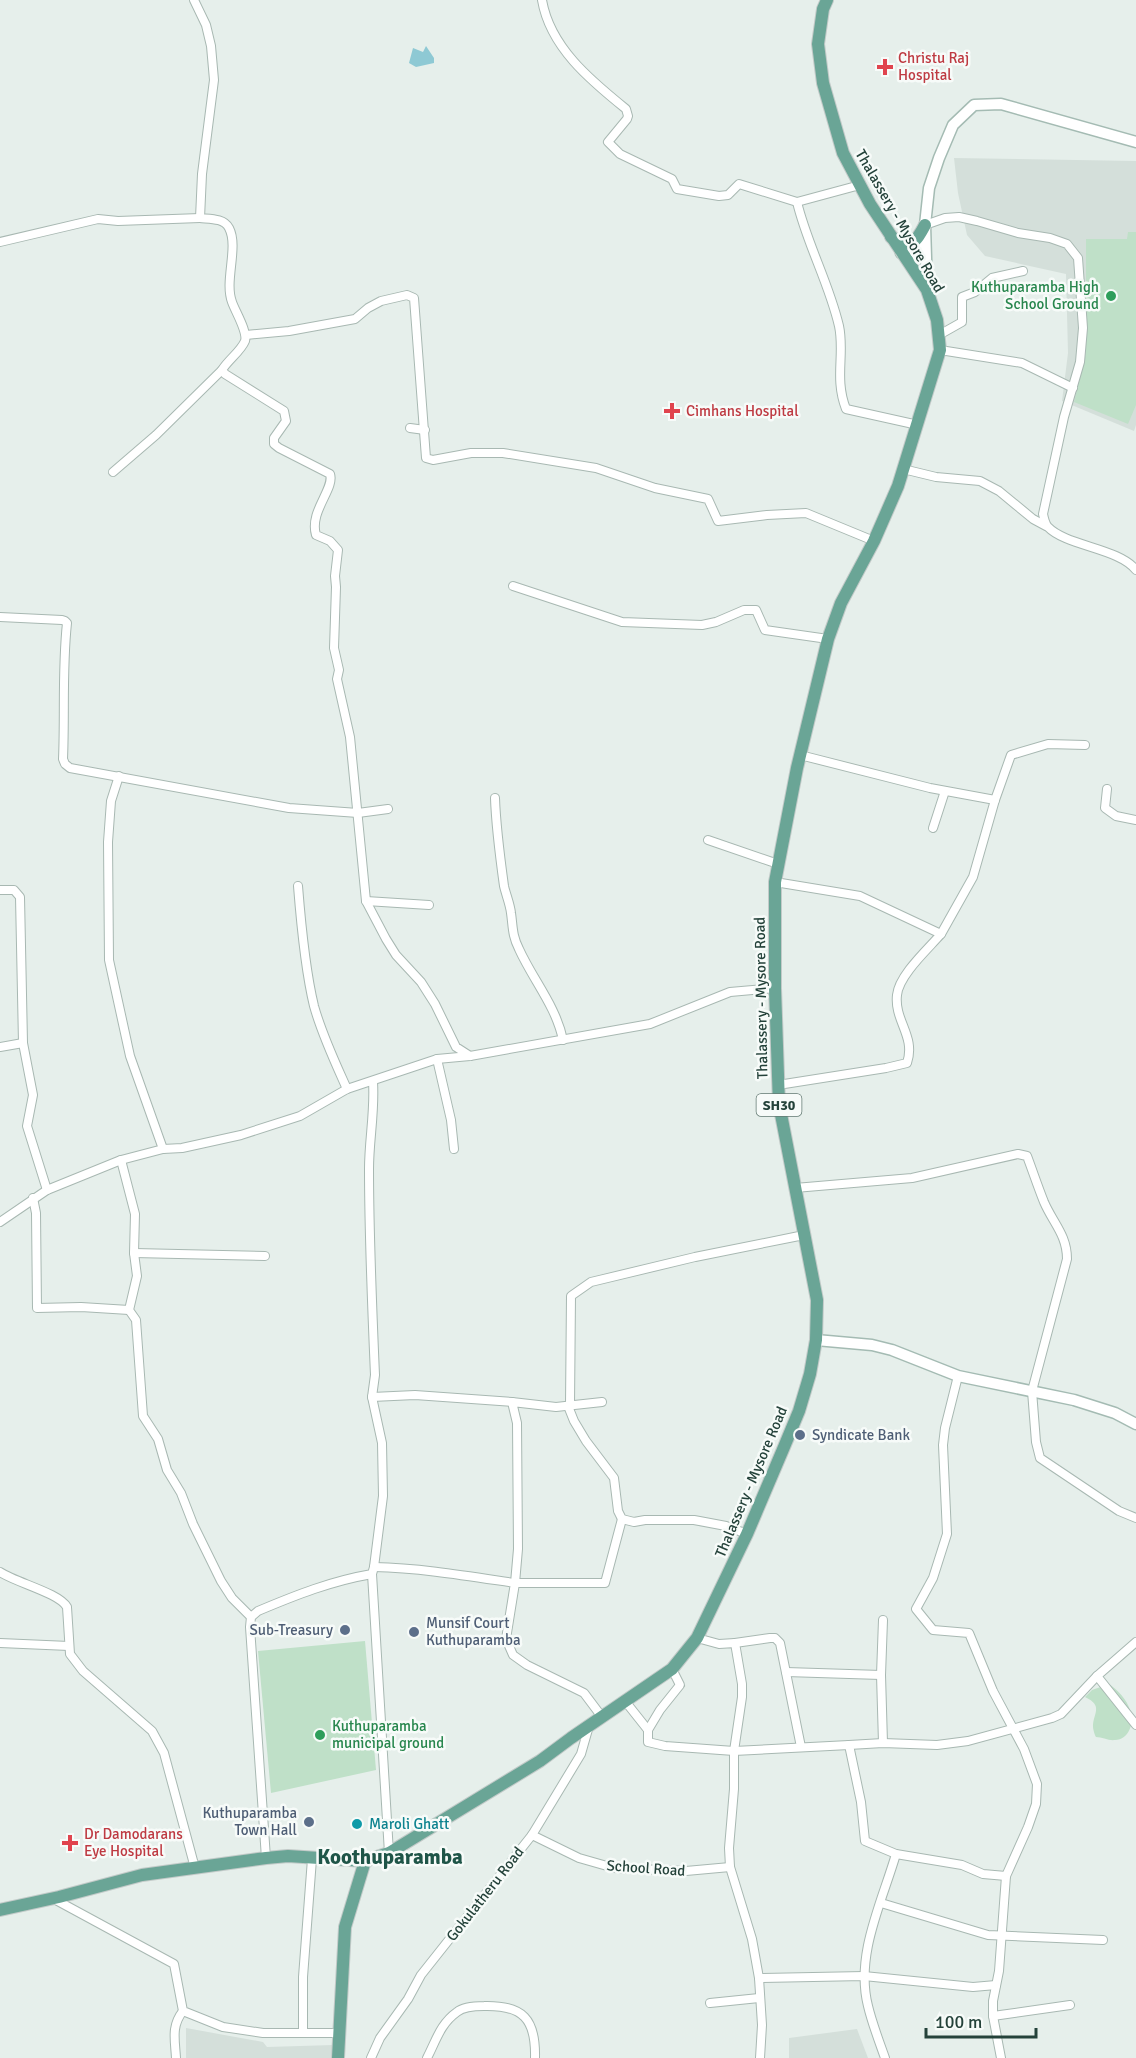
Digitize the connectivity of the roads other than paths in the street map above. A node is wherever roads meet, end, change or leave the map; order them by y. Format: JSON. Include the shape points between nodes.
{"nodes":[{"id":1,"x":194,"y":0,"type":"edge"},
{"id":2,"x":542,"y":0,"type":"edge"},
{"id":3,"x":827,"y":0,"type":"edge"},
{"id":4,"x":1136,"y":142,"type":"edge"},
{"id":5,"x":860,"y":185,"type":"junction"},
{"id":6,"x":797,"y":202,"type":"junction"},
{"id":7,"x":200,"y":219,"type":"junction"},
{"id":8,"x":924,"y":225,"type":"junction"},
{"id":9,"x":890,"y":236,"type":"junction"},
{"id":10,"x":0,"y":242,"type":"edge"},
{"id":11,"x":925,"y":244,"type":"junction"},
{"id":12,"x":901,"y":253,"type":"junction"},
{"id":13,"x":1023,"y":271,"type":"dead end"},
{"id":14,"x":927,"y":290,"type":"junction"},
{"id":15,"x":246,"y":335,"type":"junction"},
{"id":16,"x":939,"y":335,"type":"junction"},
{"id":17,"x":940,"y":350,"type":"junction"},
{"id":18,"x":222,"y":370,"type":"junction"},
{"id":19,"x":1073,"y":388,"type":"junction"},
{"id":20,"x":918,"y":425,"type":"junction"},
{"id":21,"x":410,"y":428,"type":"dead end"},
{"id":22,"x":425,"y":430,"type":"junction"},
{"id":23,"x":903,"y":469,"type":"junction"},
{"id":24,"x":113,"y":472,"type":"dead end"},
{"id":25,"x":1046,"y":526,"type":"junction"},
{"id":26,"x":874,"y":541,"type":"junction"},
{"id":27,"x":1136,"y":570,"type":"edge"},
{"id":28,"x":513,"y":586,"type":"dead end"},
{"id":29,"x":0,"y":617,"type":"edge"},
{"id":30,"x":828,"y":639,"type":"junction"},
{"id":31,"x":1084,"y":745,"type":"dead end"},
{"id":32,"x":800,"y":755,"type":"junction"},
{"id":33,"x":119,"y":776,"type":"junction"},
{"id":34,"x":1107,"y":789,"type":"dead end"},
{"id":35,"x":945,"y":791,"type":"junction"},
{"id":36,"x":495,"y":798,"type":"dead end"},
{"id":37,"x":994,"y":800,"type":"junction"},
{"id":38,"x":388,"y":809,"type":"dead end"},
{"id":39,"x":358,"y":813,"type":"junction"},
{"id":40,"x":1136,"y":820,"type":"edge"},
{"id":41,"x":933,"y":828,"type":"dead end"},
{"id":42,"x":708,"y":840,"type":"dead end"},
{"id":43,"x":778,"y":864,"type":"junction"},
{"id":44,"x":775,"y":882,"type":"junction"},
{"id":45,"x":298,"y":886,"type":"dead end"},
{"id":46,"x":0,"y":890,"type":"edge"},
{"id":47,"x":366,"y":901,"type":"junction"},
{"id":48,"x":429,"y":905,"type":"dead end"},
{"id":49,"x":941,"y":934,"type":"junction"},
{"id":50,"x":775,"y":988,"type":"junction"},
{"id":51,"x":563,"y":1040,"type":"junction"},
{"id":52,"x":23,"y":1043,"type":"junction"},
{"id":53,"x":0,"y":1047,"type":"edge"},
{"id":54,"x":470,"y":1056,"type":"junction"},
{"id":55,"x":437,"y":1059,"type":"junction"},
{"id":56,"x":373,"y":1082,"type":"junction"},
{"id":57,"x":778,"y":1085,"type":"junction"},
{"id":58,"x":347,"y":1089,"type":"junction"},
{"id":59,"x":163,"y":1149,"type":"junction"},
{"id":60,"x":454,"y":1149,"type":"dead end"},
{"id":61,"x":121,"y":1161,"type":"junction"},
{"id":62,"x":795,"y":1188,"type":"junction"},
{"id":63,"x":47,"y":1190,"type":"junction"},
{"id":64,"x":33,"y":1198,"type":"junction"},
{"id":65,"x":0,"y":1222,"type":"edge"},
{"id":66,"x":804,"y":1235,"type":"junction"},
{"id":67,"x":134,"y":1253,"type":"junction"},
{"id":68,"x":266,"y":1256,"type":"dead end"},
{"id":69,"x":129,"y":1310,"type":"junction"},
{"id":70,"x":816,"y":1340,"type":"junction"},
{"id":71,"x":958,"y":1376,"type":"junction"},
{"id":72,"x":1032,"y":1391,"type":"junction"},
{"id":73,"x":372,"y":1397,"type":"junction"},
{"id":74,"x":512,"y":1401,"type":"junction"},
{"id":75,"x":602,"y":1401,"type":"dead end"},
{"id":76,"x":569,"y":1405,"type":"junction"},
{"id":77,"x":1136,"y":1424,"type":"edge"},
{"id":78,"x":1136,"y":1518,"type":"edge"},
{"id":79,"x":622,"y":1519,"type":"junction"},
{"id":80,"x":747,"y":1534,"type":"junction"},
{"id":81,"x":373,"y":1571,"type":"junction"},
{"id":82,"x":0,"y":1572,"type":"edge"},
{"id":83,"x":515,"y":1583,"type":"junction"},
{"id":84,"x":251,"y":1617,"type":"junction"},
{"id":85,"x":883,"y":1620,"type":"dead end"},
{"id":86,"x":697,"y":1638,"type":"junction"},
{"id":87,"x":735,"y":1642,"type":"junction"},
{"id":88,"x":1136,"y":1642,"type":"edge"},
{"id":89,"x":0,"y":1643,"type":"edge"},
{"id":90,"x":69,"y":1646,"type":"junction"},
{"id":91,"x":672,"y":1669,"type":"junction"},
{"id":92,"x":786,"y":1672,"type":"junction"},
{"id":93,"x":881,"y":1675,"type":"junction"},
{"id":94,"x":1097,"y":1677,"type":"junction"},
{"id":95,"x":625,"y":1701,"type":"junction"},
{"id":96,"x":602,"y":1717,"type":"junction"},
{"id":97,"x":590,"y":1725,"type":"junction"},
{"id":98,"x":1136,"y":1725,"type":"edge"},
{"id":99,"x":648,"y":1730,"type":"junction"},
{"id":100,"x":1015,"y":1730,"type":"junction"},
{"id":101,"x":883,"y":1743,"type":"junction"},
{"id":102,"x":849,"y":1745,"type":"junction"},
{"id":103,"x":801,"y":1747,"type":"junction"},
{"id":104,"x":734,"y":1751,"type":"junction"},
{"id":105,"x":532,"y":1834,"type":"junction"},
{"id":106,"x":389,"y":1853,"type":"junction"},
{"id":107,"x":896,"y":1854,"type":"junction"},
{"id":108,"x":266,"y":1858,"type":"junction"},
{"id":109,"x":312,"y":1859,"type":"junction"},
{"id":110,"x":365,"y":1861,"type":"junction"},
{"id":111,"x":730,"y":1867,"type":"junction"},
{"id":112,"x":195,"y":1868,"type":"junction"},
{"id":113,"x":1006,"y":1876,"type":"junction"},
{"id":114,"x":54,"y":1899,"type":"junction"},
{"id":115,"x":881,"y":1903,"type":"junction"},
{"id":116,"x":0,"y":1910,"type":"edge"},
{"id":117,"x":1000,"y":1936,"type":"junction"},
{"id":118,"x":1102,"y":1940,"type":"dead end"},
{"id":119,"x":864,"y":1976,"type":"junction"},
{"id":120,"x":759,"y":1978,"type":"junction"},
{"id":121,"x":996,"y":1985,"type":"junction"},
{"id":122,"x":759,"y":1998,"type":"junction"},
{"id":123,"x":710,"y":2003,"type":"dead end"},
{"id":124,"x":1070,"y":2005,"type":"dead end"},
{"id":125,"x":183,"y":2011,"type":"junction"},
{"id":126,"x":993,"y":2016,"type":"junction"},
{"id":127,"x":303,"y":2033,"type":"junction"},
{"id":128,"x":339,"y":2033,"type":"junction"},
{"id":129,"x":176,"y":2058,"type":"edge"},
{"id":130,"x":338,"y":2058,"type":"edge"},
{"id":131,"x":371,"y":2058,"type":"edge"},
{"id":132,"x":427,"y":2058,"type":"edge"},
{"id":133,"x":535,"y":2058,"type":"edge"},
{"id":134,"x":760,"y":2058,"type":"edge"},
{"id":135,"x":885,"y":2058,"type":"edge"},
{"id":136,"x":1001,"y":2058,"type":"edge"}],
"edges":[{"from":1,"to":7,"type":"street","via":[[206,25],[214,80]]},
{"from":2,"to":6,"type":"street","via":[[560,45],[626,109],[627,119],[608,140],[620,154],[672,179],[677,189],[719,196],[728,195],[739,184]]},
{"from":3,"to":5,"type":"main road","name":"Thalassery - Mysore Road","number":"SH30","via":[[818,44],[823,83],[843,153]]},
{"from":4,"to":8,"type":"main road","via":[[1001,104],[974,105],[953,125],[939,158],[929,188]]},
{"from":5,"to":6,"type":"street"},
{"from":5,"to":9,"type":"main road","name":"Thalassery - Mysore Road","number":"SH30"},
{"from":6,"to":20,"type":"street","via":[[840,329],[840,394],[846,409]]},
{"from":7,"to":10,"type":"street","via":[[98,219]]},
{"from":7,"to":15,"type":"street","via":[[214,219],[230,229],[229,287]]},
{"from":8,"to":9,"type":"main road","via":[[917,240],[910,244]]},
{"from":8,"to":11,"type":"main road"},
{"from":8,"to":19,"type":"street","via":[[959,217],[1067,244],[1078,258],[1083,328]]},
{"from":9,"to":12,"type":"main road","name":"Thalassery - Mysore Road","number":"SH30"},
{"from":11,"to":12,"type":"main road","via":[[917,254]]},
{"from":11,"to":14,"type":"main road"},
{"from":12,"to":14,"type":"main road","name":"Thalassery - Mysore Road","number":"SH30"},
{"from":13,"to":16,"type":"street","via":[[992,278],[962,297],[962,322]]},
{"from":14,"to":16,"type":"main road","name":"Thalassery - Mysore Road","number":"SH30"},
{"from":15,"to":18,"type":"street"},
{"from":15,"to":22,"type":"street","via":[[355,319],[381,301],[407,295],[414,298]]},
{"from":16,"to":17,"type":"main road","name":"Thalassery - Mysore Road","number":"SH30"},
{"from":17,"to":19,"type":"street","via":[[1022,363]]},
{"from":17,"to":20,"type":"main road","name":"Thalassery - Mysore Road","number":"SH30"},
{"from":18,"to":24,"type":"street"},
{"from":18,"to":39,"type":"street","via":[[284,411],[286,421],[274,444],[330,474],[332,480],[314,521],[314,530],[338,550],[334,648],[350,737]]},
{"from":19,"to":25,"type":"street","via":[[1044,500]]},
{"from":20,"to":23,"type":"main road","name":"Thalassery - Mysore Road","number":"SH30"},
{"from":21,"to":22,"type":"street"},
{"from":22,"to":26,"type":"street","via":[[426,458],[432,460],[471,453],[503,453],[596,468],[655,489],[708,500],[718,521],[806,513]]},
{"from":23,"to":25,"type":"street","via":[[988,484]]},
{"from":23,"to":26,"type":"main road","name":"Thalassery - Mysore Road","number":"SH30"},
{"from":25,"to":27,"type":"street","via":[[1115,556]]},
{"from":26,"to":30,"type":"main road","name":"Thalassery - Mysore Road","number":"SH30","via":[[841,603]]},
{"from":28,"to":30,"type":"street","via":[[622,622],[702,625],[744,610],[756,610],[765,630]]},
{"from":29,"to":33,"type":"street","via":[[67,623],[63,759],[70,768]]},
{"from":30,"to":32,"type":"main road","name":"Thalassery - Mysore Road","number":"SH30"},
{"from":31,"to":37,"type":"street","via":[[1048,744],[1011,755]]},
{"from":32,"to":35,"type":"street"},
{"from":32,"to":43,"type":"main road","name":"Thalassery - Mysore Road","number":"SH30"},
{"from":33,"to":39,"type":"street","via":[[289,808]]},
{"from":33,"to":59,"type":"street","via":[[111,801],[108,842],[109,960],[130,1056]]},
{"from":34,"to":40,"type":"street","via":[[1105,808],[1116,816]]},
{"from":35,"to":37,"type":"street"},
{"from":35,"to":41,"type":"street"},
{"from":36,"to":51,"type":"street","via":[[512,932],[552,1008]]},
{"from":37,"to":49,"type":"street","via":[[973,877]]},
{"from":38,"to":39,"type":"street"},
{"from":39,"to":47,"type":"street"},
{"from":42,"to":43,"type":"street"},
{"from":43,"to":44,"type":"main road","name":"Thalassery - Mysore Road","number":"SH30"},
{"from":44,"to":49,"type":"street","via":[[860,896]]},
{"from":44,"to":50,"type":"main road","name":"Thalassery - Mysore Road","number":"SH30"},
{"from":45,"to":58,"type":"street","via":[[314,1005]]},
{"from":46,"to":52,"type":"street","via":[[14,890],[20,897]]},
{"from":47,"to":48,"type":"street"},
{"from":47,"to":54,"type":"street","via":[[396,955],[435,1004],[456,1047]]},
{"from":49,"to":57,"type":"street","via":[[902,979],[897,994],[911,1052],[907,1063]]},
{"from":50,"to":51,"type":"street","via":[[730,992],[650,1024]]},
{"from":50,"to":57,"type":"main road","name":"Thalassery - Mysore Road","number":"SH30"},
{"from":51,"to":54,"type":"street"},
{"from":52,"to":53,"type":"street"},
{"from":52,"to":63,"type":"street","via":[[33,1095],[27,1126]]},
{"from":54,"to":55,"type":"street"},
{"from":55,"to":56,"type":"street"},
{"from":55,"to":60,"type":"street"},
{"from":56,"to":58,"type":"street"},
{"from":56,"to":73,"type":"street","via":[[369,1148],[375,1375]]},
{"from":57,"to":62,"type":"main road","name":"Thalassery - Mysore Road","number":"SH30"},
{"from":58,"to":59,"type":"street","via":[[300,1116],[240,1135]]},
{"from":59,"to":61,"type":"street"},
{"from":61,"to":63,"type":"street"},
{"from":61,"to":67,"type":"street","via":[[135,1214]]},
{"from":62,"to":66,"type":"main road","name":"Thalassery - Mysore Road","number":"SH30"},
{"from":62,"to":72,"type":"street","via":[[912,1178],[1018,1154],[1027,1156],[1066,1248]]},
{"from":63,"to":64,"type":"street"},
{"from":64,"to":65,"type":"street"},
{"from":64,"to":69,"type":"street","via":[[37,1308]]},
{"from":66,"to":70,"type":"main road","name":"Thalassery - Mysore Road","number":"SH30","via":[[817,1300]]},
{"from":66,"to":76,"type":"street","via":[[591,1282],[572,1296]]},
{"from":67,"to":68,"type":"street"},
{"from":67,"to":69,"type":"street","via":[[137,1276]]},
{"from":69,"to":84,"type":"street","via":[[136,1320],[143,1416],[158,1438],[167,1470],[221,1581]]},
{"from":70,"to":71,"type":"main road","via":[[892,1350]]},
{"from":70,"to":80,"type":"main road","name":"Thalassery - Mysore Road","number":"SH30","via":[[799,1411]]},
{"from":71,"to":72,"type":"main road"},
{"from":71,"to":100,"type":"street","via":[[943,1445],[947,1534],[933,1578],[916,1609],[933,1630],[969,1633],[993,1691]]},
{"from":72,"to":77,"type":"main road","via":[[1115,1413]]},
{"from":72,"to":78,"type":"street","via":[[1040,1458],[1119,1511]]},
{"from":73,"to":74,"type":"street","via":[[415,1395]]},
{"from":73,"to":81,"type":"street","via":[[382,1443],[383,1496]]},
{"from":74,"to":76,"type":"street"},
{"from":74,"to":83,"type":"street","via":[[517,1423]]},
{"from":75,"to":76,"type":"street"},
{"from":76,"to":79,"type":"street","via":[[586,1441],[614,1478]]},
{"from":79,"to":80,"type":"street","via":[[694,1520]]},
{"from":79,"to":83,"type":"street","via":[[605,1583]]},
{"from":80,"to":86,"type":"main road","name":"Thalassery - Mysore Road","number":"SH30"},
{"from":81,"to":83,"type":"street","via":[[399,1568]]},
{"from":81,"to":84,"type":"street","via":[[314,1588]]},
{"from":81,"to":106,"type":"street"},
{"from":82,"to":90,"type":"street","via":[[64,1602]]},
{"from":83,"to":96,"type":"street","via":[[506,1639],[513,1655],[584,1693]]},
{"from":84,"to":108,"type":"street"},
{"from":85,"to":93,"type":"street"},
{"from":86,"to":87,"type":"street","via":[[719,1644]]},
{"from":86,"to":91,"type":"main road","name":"Thalassery - Mysore Road","number":"SH30"},
{"from":87,"to":92,"type":"street","via":[[775,1638],[780,1642]]},
{"from":87,"to":104,"type":"street","via":[[742,1697]]},
{"from":88,"to":94,"type":"street"},
{"from":89,"to":90,"type":"street"},
{"from":90,"to":112,"type":"street","via":[[70,1654],[83,1671],[152,1731],[164,1753]]},
{"from":91,"to":95,"type":"main road","name":"Thalassery - Mysore Road","number":"SH30"},
{"from":91,"to":99,"type":"street","via":[[680,1685]]},
{"from":92,"to":93,"type":"street"},
{"from":92,"to":103,"type":"street"},
{"from":93,"to":101,"type":"street"},
{"from":94,"to":98,"type":"street"},
{"from":94,"to":100,"type":"street","via":[[1061,1714]]},
{"from":95,"to":96,"type":"main road","name":"Thalassery - Mysore Road","number":"SH30"},
{"from":95,"to":99,"type":"street"},
{"from":96,"to":97,"type":"main road","name":"Thalassery - Mysore Road","number":"SH30"},
{"from":97,"to":105,"type":"street","name":"Gokulatheru Road","via":[[581,1754]]},
{"from":97,"to":106,"type":"main road","name":"Thalassery - Mysore Road","number":"SH30","via":[[531,1767]]},
{"from":99,"to":104,"type":"street","via":[[648,1742]]},
{"from":100,"to":101,"type":"street","via":[[937,1745]]},
{"from":100,"to":113,"type":"street","via":[[1037,1784],[1028,1827]]},
{"from":101,"to":102,"type":"street"},
{"from":102,"to":103,"type":"street"},
{"from":102,"to":107,"type":"street","via":[[865,1841]]},
{"from":103,"to":104,"type":"street"},
{"from":104,"to":111,"type":"street"},
{"from":105,"to":111,"type":"street","name":"School Road","via":[[579,1858],[614,1868],[686,1871]]},
{"from":105,"to":131,"type":"street","name":"Gokulatheru Road","via":[[421,1975]]},
{"from":106,"to":110,"type":"main road","name":"Thalassery - Mysore Road","number":"SH30"},
{"from":107,"to":113,"type":"street"},
{"from":107,"to":115,"type":"street"},
{"from":108,"to":109,"type":"main road"},
{"from":108,"to":112,"type":"main road"},
{"from":109,"to":110,"type":"main road"},
{"from":109,"to":127,"type":"street","via":[[303,1968]]},
{"from":110,"to":128,"type":"main road","via":[[345,1927]]},
{"from":111,"to":120,"type":"street","via":[[752,1939]]},
{"from":112,"to":114,"type":"main road","via":[[142,1875]]},
{"from":113,"to":117,"type":"street"},
{"from":114,"to":116,"type":"main road"},
{"from":114,"to":125,"type":"street","via":[[174,1964]]},
{"from":115,"to":117,"type":"street","via":[[974,1932]]},
{"from":115,"to":119,"type":"street","via":[[865,1957]]},
{"from":117,"to":118,"type":"street"},
{"from":117,"to":121,"type":"street"},
{"from":119,"to":120,"type":"street"},
{"from":119,"to":121,"type":"street","via":[[973,1987]]},
{"from":119,"to":135,"type":"street","via":[[867,2004]]},
{"from":120,"to":122,"type":"street"},
{"from":121,"to":126,"type":"street"},
{"from":122,"to":123,"type":"street"},
{"from":122,"to":134,"type":"street"},
{"from":124,"to":126,"type":"street"},
{"from":125,"to":127,"type":"street","via":[[224,2027],[262,2034]]},
{"from":125,"to":129,"type":"street","via":[[174,2029]]},
{"from":126,"to":136,"type":"street"},
{"from":127,"to":128,"type":"street"},
{"from":128,"to":130,"type":"main road"},
{"from":132,"to":133,"type":"street","via":[[439,2031],[458,2011],[479,2006],[510,2007],[523,2014],[536,2039]]}]}
